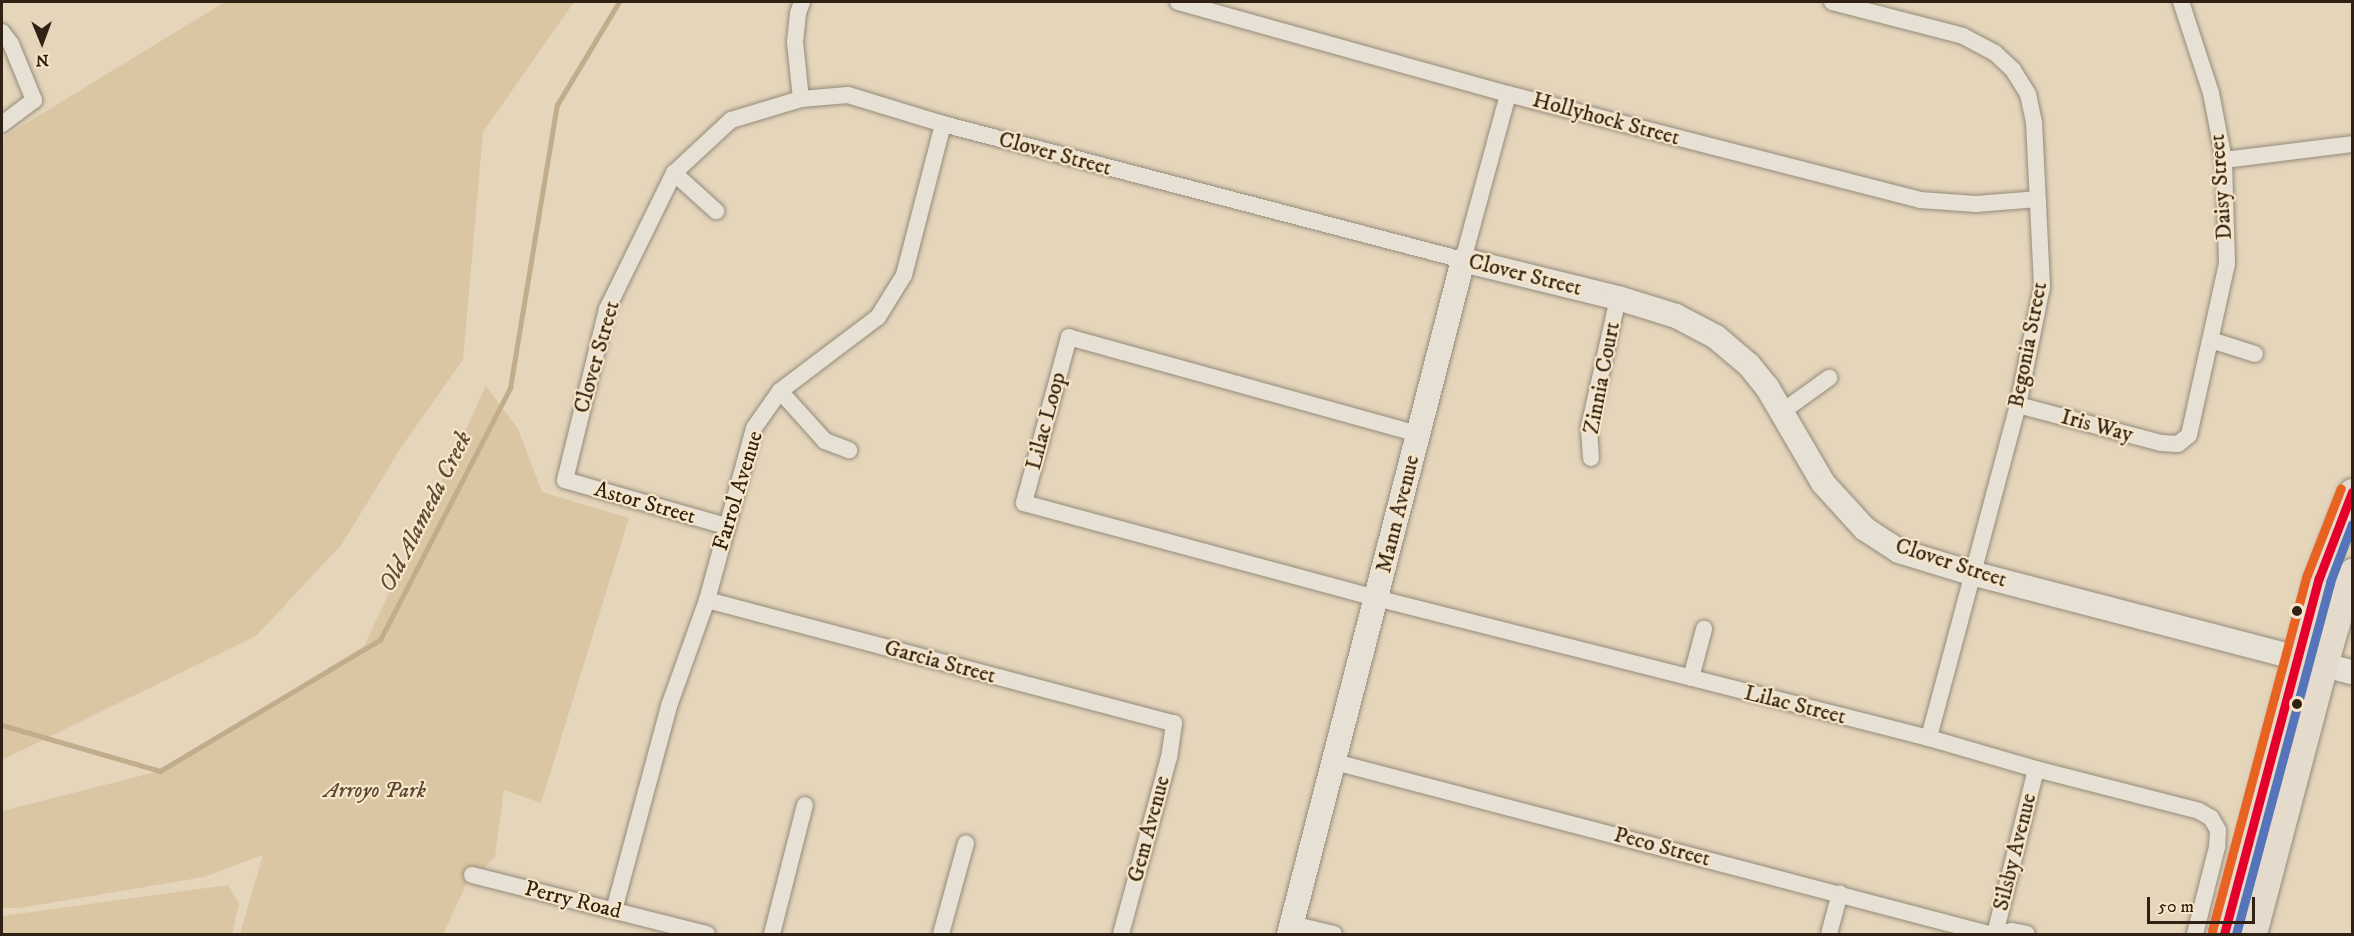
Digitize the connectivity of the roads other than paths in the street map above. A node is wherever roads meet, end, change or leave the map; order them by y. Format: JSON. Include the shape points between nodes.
{"nodes":[{"id":1,"x":802,"y":2,"type":"edge"},
{"id":2,"x":1180,"y":2,"type":"edge"},
{"id":3,"x":1832,"y":2,"type":"edge"},
{"id":4,"x":2181,"y":2,"type":"edge"},
{"id":5,"x":2,"y":32,"type":"edge"},
{"id":6,"x":1508,"y":94,"type":"junction"},
{"id":7,"x":801,"y":99,"type":"junction"},
{"id":8,"x":2,"y":124,"type":"edge"},
{"id":9,"x":943,"y":124,"type":"junction"},
{"id":10,"x":2352,"y":144,"type":"edge"},
{"id":11,"x":2224,"y":160,"type":"junction"},
{"id":12,"x":674,"y":173,"type":"junction"},
{"id":13,"x":2038,"y":199,"type":"junction"},
{"id":14,"x":716,"y":211,"type":"dead end"},
{"id":15,"x":1462,"y":260,"type":"junction"},
{"id":16,"x":1618,"y":298,"type":"junction"},
{"id":17,"x":2211,"y":340,"type":"junction"},
{"id":18,"x":2254,"y":354,"type":"dead end"},
{"id":19,"x":1829,"y":378,"type":"dead end"},
{"id":20,"x":780,"y":391,"type":"junction"},
{"id":21,"x":2018,"y":405,"type":"junction"},
{"id":22,"x":1783,"y":411,"type":"junction"},
{"id":23,"x":1418,"y":434,"type":"junction"},
{"id":24,"x":2178,"y":444,"type":"joint"},
{"id":25,"x":849,"y":450,"type":"dead end"},
{"id":26,"x":1591,"y":458,"type":"dead end"},
{"id":27,"x":565,"y":480,"type":"joint"},
{"id":28,"x":2352,"y":492,"type":"edge"},
{"id":29,"x":726,"y":526,"type":"junction"},
{"id":30,"x":2352,"y":572,"type":"edge"},
{"id":31,"x":1971,"y":573,"type":"junction"},
{"id":32,"x":1376,"y":598,"type":"junction"},
{"id":33,"x":706,"y":600,"type":"junction"},
{"id":34,"x":1704,"y":629,"type":"dead end"},
{"id":35,"x":2297,"y":658,"type":"junction"},
{"id":36,"x":2325,"y":665,"type":"junction"},
{"id":37,"x":2352,"y":672,"type":"edge"},
{"id":38,"x":1691,"y":678,"type":"junction"},
{"id":39,"x":1174,"y":723,"type":"joint"},
{"id":40,"x":1929,"y":738,"type":"junction"},
{"id":41,"x":1335,"y":762,"type":"junction"},
{"id":42,"x":2036,"y":769,"type":"junction"},
{"id":43,"x":805,"y":805,"type":"dead end"},
{"id":44,"x":966,"y":843,"type":"dead end"},
{"id":45,"x":472,"y":875,"type":"dead end"},
{"id":46,"x":1840,"y":893,"type":"junction"},
{"id":47,"x":614,"y":910,"type":"junction"},
{"id":48,"x":1291,"y":929,"type":"edge"},
{"id":49,"x":708,"y":934,"type":"edge"},
{"id":50,"x":772,"y":934,"type":"edge"},
{"id":51,"x":941,"y":934,"type":"edge"},
{"id":52,"x":1122,"y":934,"type":"edge"},
{"id":53,"x":1334,"y":934,"type":"edge"},
{"id":54,"x":1829,"y":934,"type":"edge"},
{"id":55,"x":1989,"y":934,"type":"edge"},
{"id":56,"x":1997,"y":934,"type":"edge"},
{"id":57,"x":2027,"y":934,"type":"edge"},
{"id":58,"x":2195,"y":934,"type":"edge"},
{"id":59,"x":2224,"y":934,"type":"edge"},
{"id":60,"x":2254,"y":934,"type":"edge"}],
"edges":[{"from":1,"to":7,"type":"street","via":[[795,42]]},
{"from":2,"to":6,"type":"street","name":"Hollyhock Street"},
{"from":3,"to":13,"type":"street","name":"Begonia Street","via":[[1963,36],[1995,53],[2013,70],[2028,94],[2034,122]]},
{"from":4,"to":11,"type":"street","name":"Daisy Street","via":[[2211,93]]},
{"from":5,"to":8,"type":"street","via":[[11,44],[34,100]]},
{"from":6,"to":13,"type":"street","name":"Hollyhock Street","via":[[1920,200],[1976,204]]},
{"from":6,"to":15,"type":"street","name":"Mann Avenue"},
{"from":7,"to":9,"type":"street","name":"Clover Street","via":[[848,95]]},
{"from":7,"to":12,"type":"street","name":"Clover Street","via":[[731,120]]},
{"from":9,"to":15,"type":"street","name":"Clover Street"},
{"from":9,"to":20,"type":"street","name":"Farrol Avenue","via":[[904,275],[878,317]]},
{"from":10,"to":11,"type":"street"},
{"from":11,"to":17,"type":"street","name":"Daisy Street","via":[[2226,263]]},
{"from":12,"to":14,"type":"street"},
{"from":12,"to":27,"type":"street","name":"Clover Street","via":[[607,309]]},
{"from":13,"to":21,"type":"street","name":"Begonia Street","via":[[2042,287]]},
{"from":15,"to":16,"type":"street","name":"Clover Street"},
{"from":15,"to":23,"type":"street","name":"Mann Avenue"},
{"from":16,"to":22,"type":"street","name":"Clover Street","via":[[1676,316],[1716,337],[1749,365]]},
{"from":16,"to":26,"type":"street","name":"Zinnia Court","via":[[1589,427]]},
{"from":17,"to":18,"type":"street"},
{"from":17,"to":24,"type":"street","name":"Daisy Street","via":[[2189,435]]},
{"from":19,"to":22,"type":"street"},
{"from":20,"to":25,"type":"street","via":[[825,441]]},
{"from":20,"to":29,"type":"street","name":"Farrol Avenue","via":[[754,428]]},
{"from":21,"to":24,"type":"street","name":"Iris Way","via":[[2161,443]]},
{"from":21,"to":31,"type":"street","name":"Begonia Street"},
{"from":22,"to":31,"type":"street","name":"Clover Street","via":[[1823,483],[1865,529],[1899,551]]},
{"from":23,"to":32,"type":"street","name":"Mann Avenue"},
{"from":23,"to":32,"type":"street","name":"Lilac Loop","via":[[1069,337],[1024,503]]},
{"from":27,"to":29,"type":"street","name":"Astor Street"},
{"from":28,"to":35,"type":"main road","via":[[2319,578]]},
{"from":29,"to":33,"type":"street","name":"Farrol Avenue"},
{"from":30,"to":36,"type":"main road"},
{"from":31,"to":35,"type":"street","name":"Clover Street"},
{"from":31,"to":40,"type":"street","name":"Begonia Street"},
{"from":32,"to":38,"type":"street","name":"Lilac Street"},
{"from":32,"to":41,"type":"street","name":"Mann Avenue"},
{"from":33,"to":39,"type":"street","name":"Garcia Street"},
{"from":33,"to":47,"type":"street","name":"Farrol Avenue","via":[[669,706]]},
{"from":34,"to":38,"type":"street"},
{"from":35,"to":36,"type":"street","name":"Clover Street"},
{"from":35,"to":59,"type":"main road"},
{"from":36,"to":37,"type":"street","name":"Clover Street"},
{"from":36,"to":60,"type":"main road"},
{"from":38,"to":40,"type":"street","name":"Lilac Street"},
{"from":39,"to":52,"type":"street","name":"Gem Avenue","via":[[1169,757]]},
{"from":40,"to":42,"type":"street","name":"Lilac Street"},
{"from":41,"to":46,"type":"street","name":"Peco Street"},
{"from":41,"to":48,"type":"street","name":"Mann Avenue"},
{"from":42,"to":56,"type":"street","name":"Silsby Avenue"},
{"from":42,"to":58,"type":"street","name":"Lilac Street","via":[[2199,811],[2211,819],[2218,830],[2217,847]]},
{"from":43,"to":50,"type":"street"},
{"from":44,"to":51,"type":"street"},
{"from":45,"to":47,"type":"street","name":"Perry Road"},
{"from":46,"to":54,"type":"street"},
{"from":46,"to":55,"type":"street","name":"Peco Street"},
{"from":47,"to":49,"type":"street","name":"Perry Road"},
{"from":48,"to":53,"type":"street"},
{"from":56,"to":57,"type":"street","via":[[2012,930]]}]}
